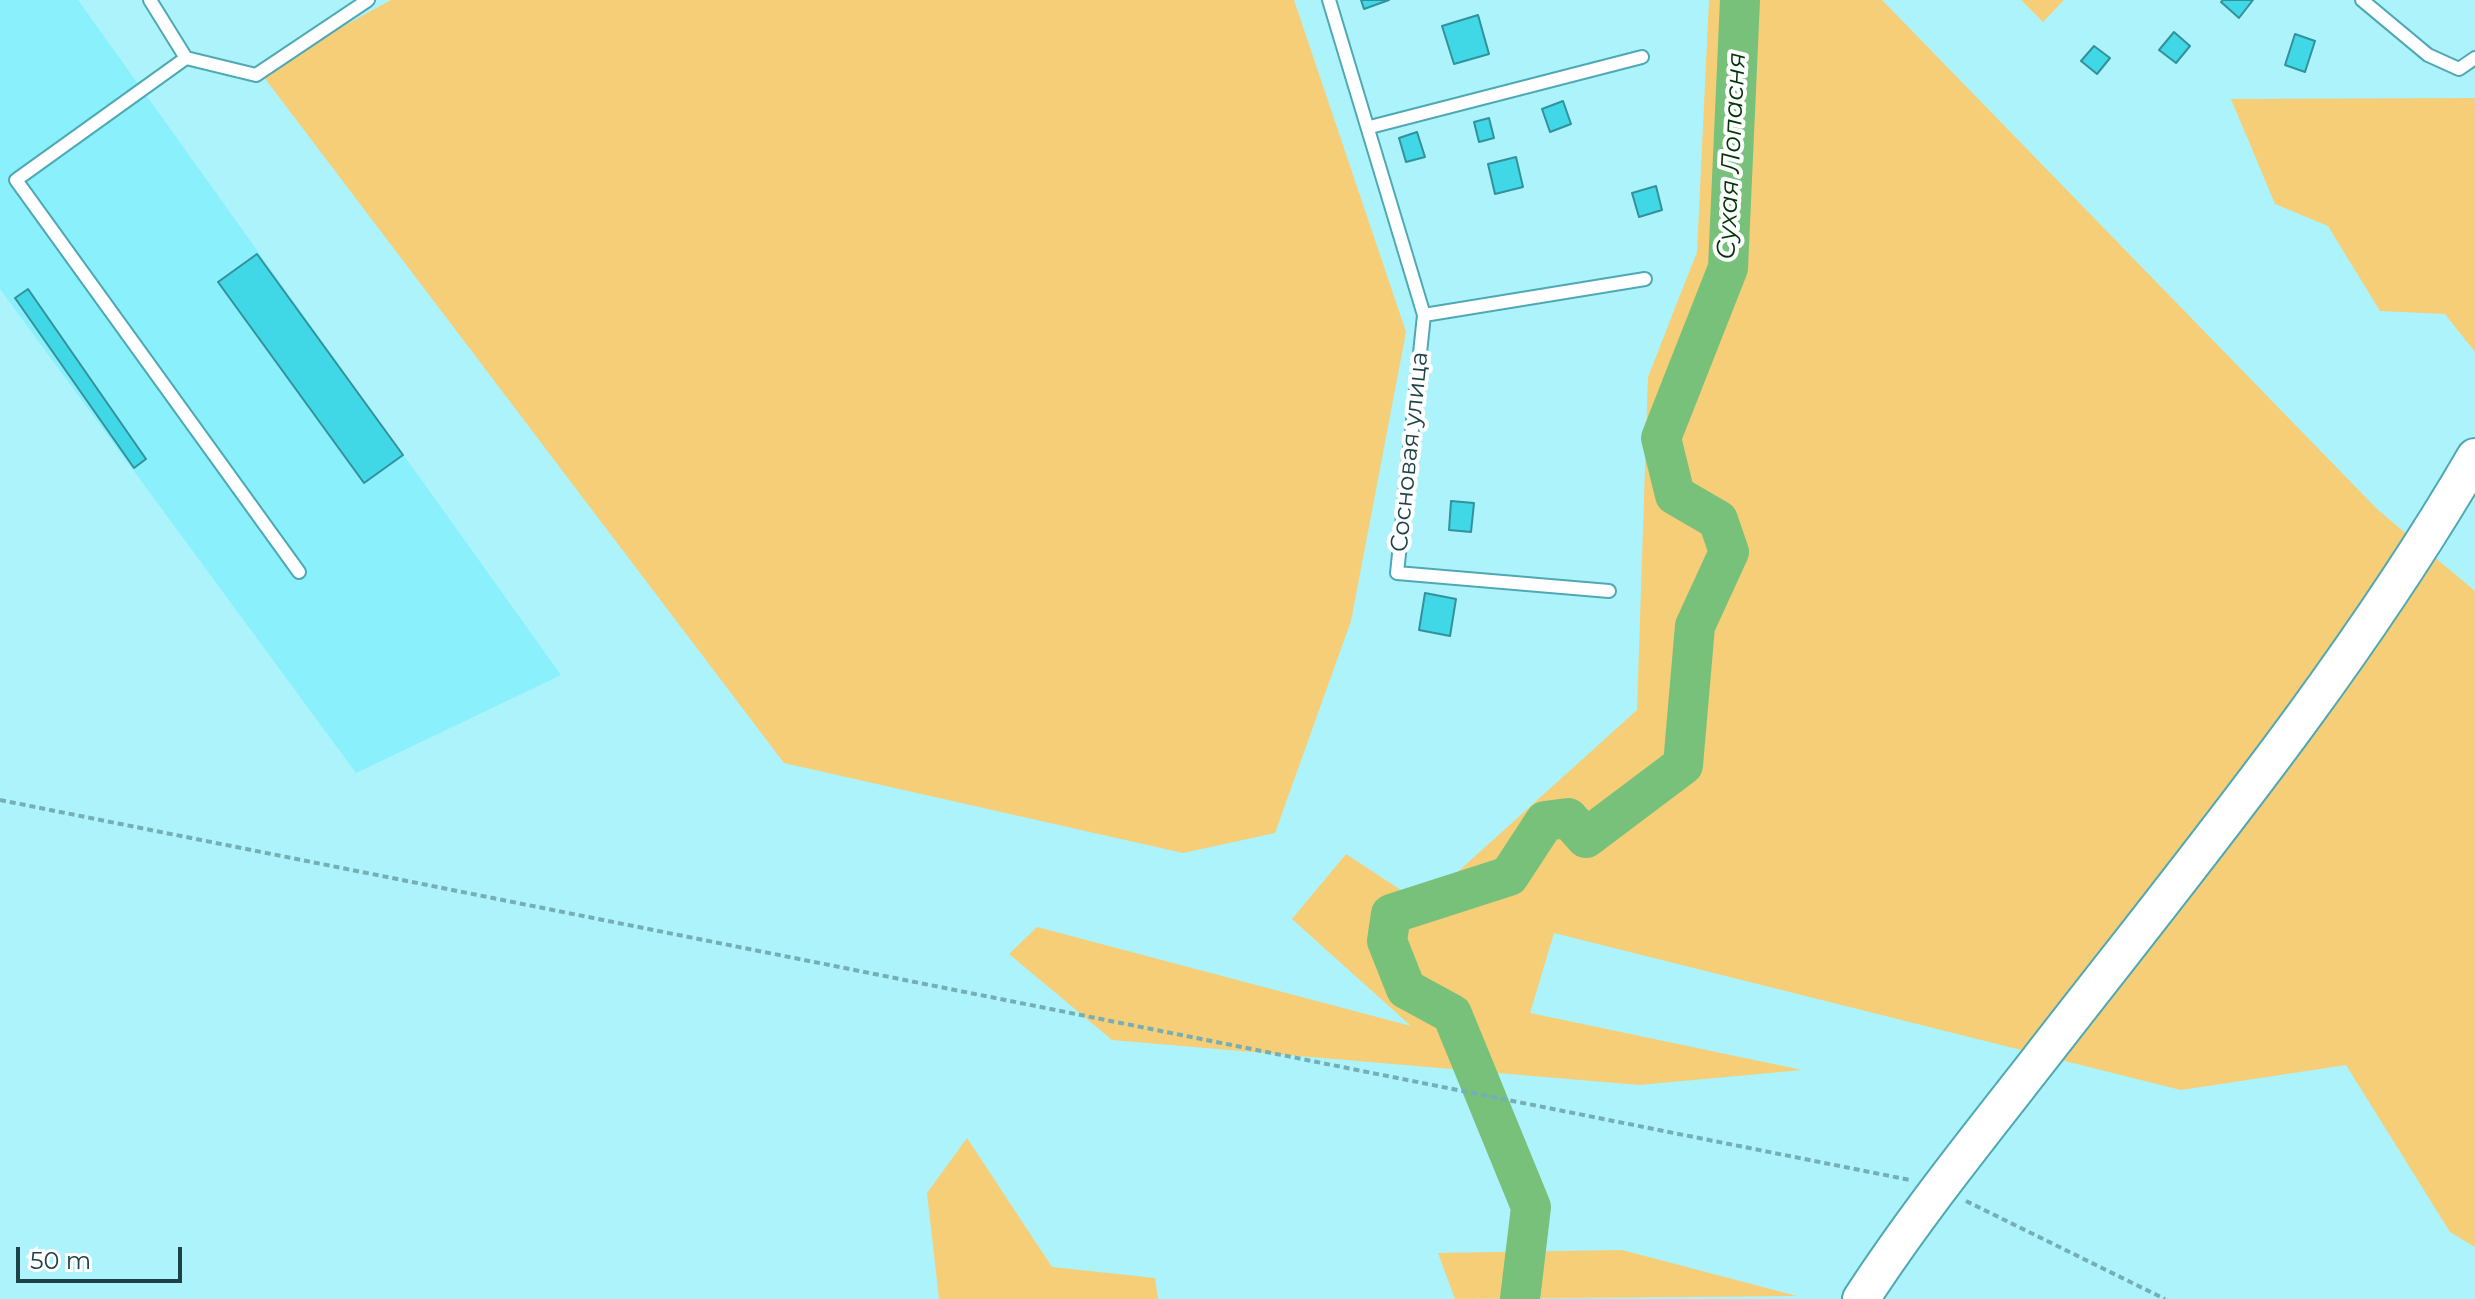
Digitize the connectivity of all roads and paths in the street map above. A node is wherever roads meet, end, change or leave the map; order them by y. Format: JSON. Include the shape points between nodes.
{"nodes":[{"id":1,"x":150,"y":0,"type":"edge"},
{"id":2,"x":368,"y":0,"type":"edge"},
{"id":3,"x":1329,"y":0,"type":"edge"},
{"id":4,"x":2362,"y":0,"type":"edge"},
{"id":5,"x":1642,"y":57,"type":"dead end"},
{"id":6,"x":186,"y":58,"type":"junction"},
{"id":7,"x":2475,"y":58,"type":"edge"},
{"id":8,"x":1370,"y":127,"type":"junction"},
{"id":9,"x":1645,"y":279,"type":"dead end"},
{"id":10,"x":1424,"y":315,"type":"junction"},
{"id":11,"x":2471,"y":472,"type":"edge"},
{"id":12,"x":299,"y":572,"type":"dead end"},
{"id":13,"x":1609,"y":591,"type":"dead end"},
{"id":14,"x":0,"y":800,"type":"edge"},
{"id":15,"x":1940,"y":1188,"type":"junction"},
{"id":16,"x":1861,"y":1299,"type":"edge"},
{"id":17,"x":2165,"y":1299,"type":"edge"}],
"edges":[{"from":1,"to":6,"type":"lane"},
{"from":2,"to":6,"type":"lane","via":[[256,75]]},
{"from":3,"to":8,"type":"lane","name":"Сосновая улица"},
{"from":4,"to":7,"type":"lane","via":[[2428,55],[2459,69]]},
{"from":5,"to":8,"type":"lane"},
{"from":6,"to":12,"type":"lane","via":[[16,180]]},
{"from":8,"to":10,"type":"lane","name":"Сосновая улица"},
{"from":9,"to":10,"type":"lane"},
{"from":10,"to":13,"type":"lane","name":"Сосновая улица","via":[[1397,573]]},
{"from":11,"to":15,"type":"street","via":[[2289,736]]},
{"from":14,"to":15,"type":"path","via":[[1868,1169]]},
{"from":15,"to":16,"type":"street"},
{"from":15,"to":17,"type":"path"}]}
